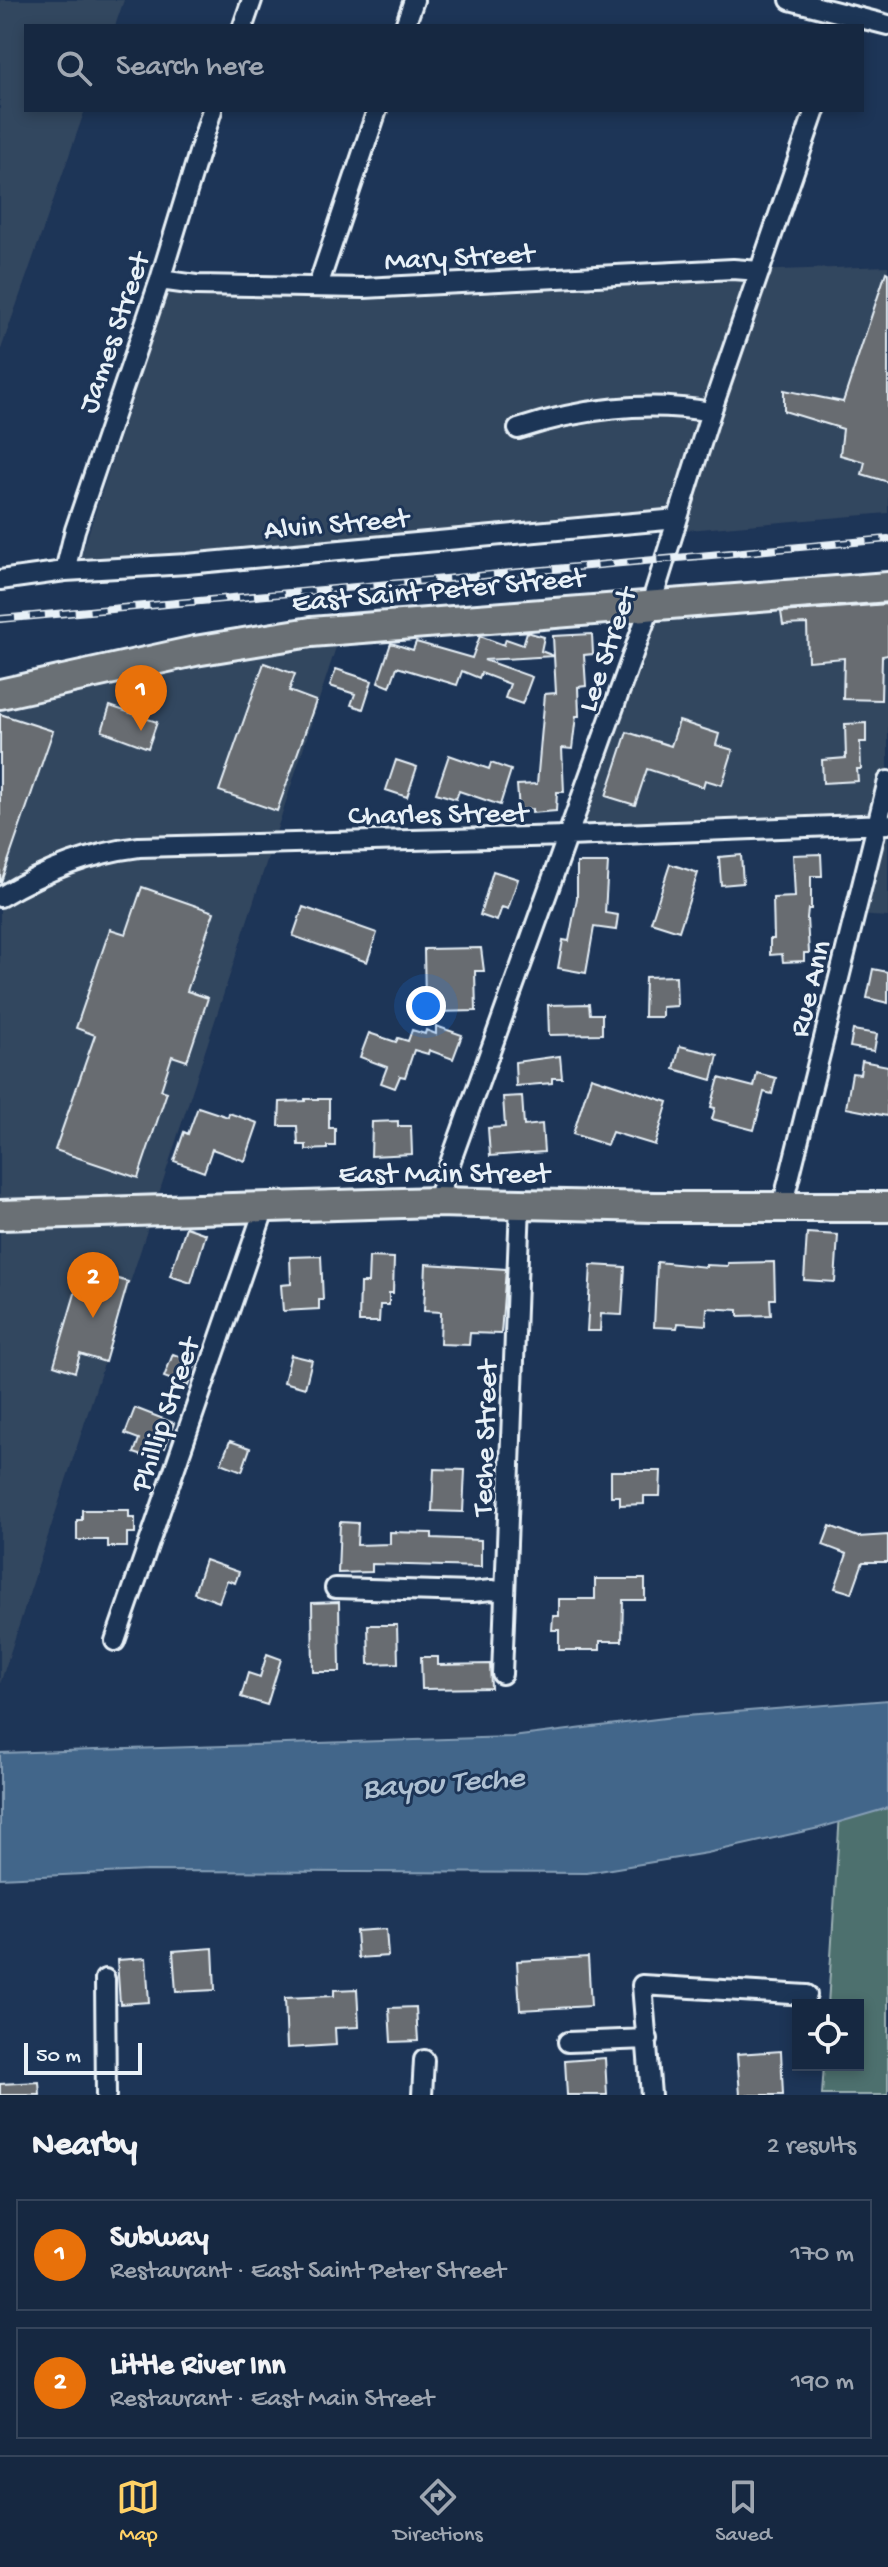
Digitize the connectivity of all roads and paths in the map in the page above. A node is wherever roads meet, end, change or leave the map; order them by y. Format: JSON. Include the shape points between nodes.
{"nodes":[{"id":1,"x":252,"y":0,"type":"edge"},
{"id":2,"x":414,"y":0,"type":"edge"},
{"id":3,"x":790,"y":0,"type":"edge"},
{"id":4,"x":848,"y":14,"type":"edge"},
{"id":5,"x":244,"y":24,"type":"edge"},
{"id":6,"x":406,"y":24,"type":"edge"},
{"id":7,"x":888,"y":25,"type":"edge"},
{"id":8,"x":211,"y":112,"type":"edge"},
{"id":9,"x":376,"y":112,"type":"edge"},
{"id":10,"x":814,"y":112,"type":"edge"},
{"id":11,"x":760,"y":271,"type":"junction"},
{"id":12,"x":160,"y":280,"type":"junction"},
{"id":13,"x":318,"y":286,"type":"junction"},
{"id":14,"x":711,"y":412,"type":"junction"},
{"id":15,"x":518,"y":429,"type":"dead end"},
{"id":16,"x":677,"y":519,"type":"junction"},
{"id":17,"x":65,"y":571,"type":"junction"},
{"id":18,"x":0,"y":580,"type":"edge"},
{"id":19,"x":888,"y":587,"type":"edge"},
{"id":20,"x":651,"y":604,"type":"junction"},
{"id":21,"x":0,"y":694,"type":"edge"},
{"id":22,"x":888,"y":781,"type":"edge"},
{"id":23,"x":883,"y":824,"type":"edge"},
{"id":24,"x":568,"y":836,"type":"junction"},
{"id":25,"x":0,"y":897,"type":"edge"},
{"id":26,"x":436,"y":1202,"type":"junction"},
{"id":27,"x":520,"y":1204,"type":"junction"},
{"id":28,"x":265,"y":1207,"type":"junction"},
{"id":29,"x":782,"y":1207,"type":"junction"},
{"id":30,"x":888,"y":1207,"type":"edge"},
{"id":31,"x":0,"y":1215,"type":"edge"},
{"id":32,"x":335,"y":1588,"type":"dead end"},
{"id":33,"x":505,"y":1592,"type":"junction"},
{"id":34,"x":115,"y":1641,"type":"dead end"},
{"id":35,"x":502,"y":1674,"type":"dead end"},
{"id":36,"x":105,"y":1979,"type":"dead end"},
{"id":37,"x":807,"y":1995,"type":"dead end"},
{"id":38,"x":648,"y":2039,"type":"junction"},
{"id":39,"x":568,"y":2042,"type":"dead end"},
{"id":40,"x":424,"y":2060,"type":"dead end"},
{"id":41,"x":106,"y":2095,"type":"edge"},
{"id":42,"x":422,"y":2095,"type":"edge"},
{"id":43,"x":651,"y":2095,"type":"edge"}],
"edges":[{"from":1,"to":5,"type":"street"},
{"from":2,"to":6,"type":"street"},
{"from":3,"to":4,"type":"street"},
{"from":4,"to":7,"type":"street"},
{"from":8,"to":12,"type":"street","name":"James Street"},
{"from":9,"to":13,"type":"street"},
{"from":10,"to":11,"type":"street","name":"Lee Street"},
{"from":11,"to":13,"type":"street","name":"Mary Street"},
{"from":11,"to":14,"type":"street","name":"Lee Street"},
{"from":12,"to":13,"type":"street","name":"Mary Street"},
{"from":12,"to":17,"type":"street","name":"James Street"},
{"from":14,"to":15,"type":"street","via":[[675,405],[616,409],[558,416]]},
{"from":14,"to":16,"type":"street","name":"Lee Street"},
{"from":16,"to":17,"type":"street","name":"Alvin Street"},
{"from":16,"to":20,"type":"street","name":"Lee Street"},
{"from":17,"to":18,"type":"street","name":"Alvin Street"},
{"from":19,"to":20,"type":"main road","name":"East Saint Peter Street"},
{"from":20,"to":21,"type":"main road","name":"East Saint Peter Street","via":[[311,632],[195,651]]},
{"from":20,"to":24,"type":"street","name":"Lee Street"},
{"from":22,"to":23,"type":"street","name":"Rue Ann"},
{"from":23,"to":24,"type":"street","name":"Charles Street"},
{"from":23,"to":29,"type":"street","name":"Rue Ann"},
{"from":24,"to":25,"type":"street","name":"Charles Street","via":[[139,847],[101,853]]},
{"from":24,"to":26,"type":"street","name":"Lee Street"},
{"from":26,"to":27,"type":"main road","name":"East Main Street"},
{"from":26,"to":28,"type":"main road","name":"East Main Street"},
{"from":27,"to":29,"type":"main road","name":"East Main Street"},
{"from":27,"to":33,"type":"street","name":"Teche Street"},
{"from":28,"to":31,"type":"main road","name":"East Main Street"},
{"from":28,"to":34,"type":"street","name":"Phillip Street"},
{"from":29,"to":30,"type":"main road","name":"East Main Street"},
{"from":32,"to":33,"type":"street"},
{"from":33,"to":35,"type":"street","name":"Teche Street"},
{"from":36,"to":41,"type":"street"},
{"from":37,"to":38,"type":"street","via":[[642,1985]]},
{"from":38,"to":39,"type":"street"},
{"from":38,"to":43,"type":"street"},
{"from":40,"to":42,"type":"street"}]}
